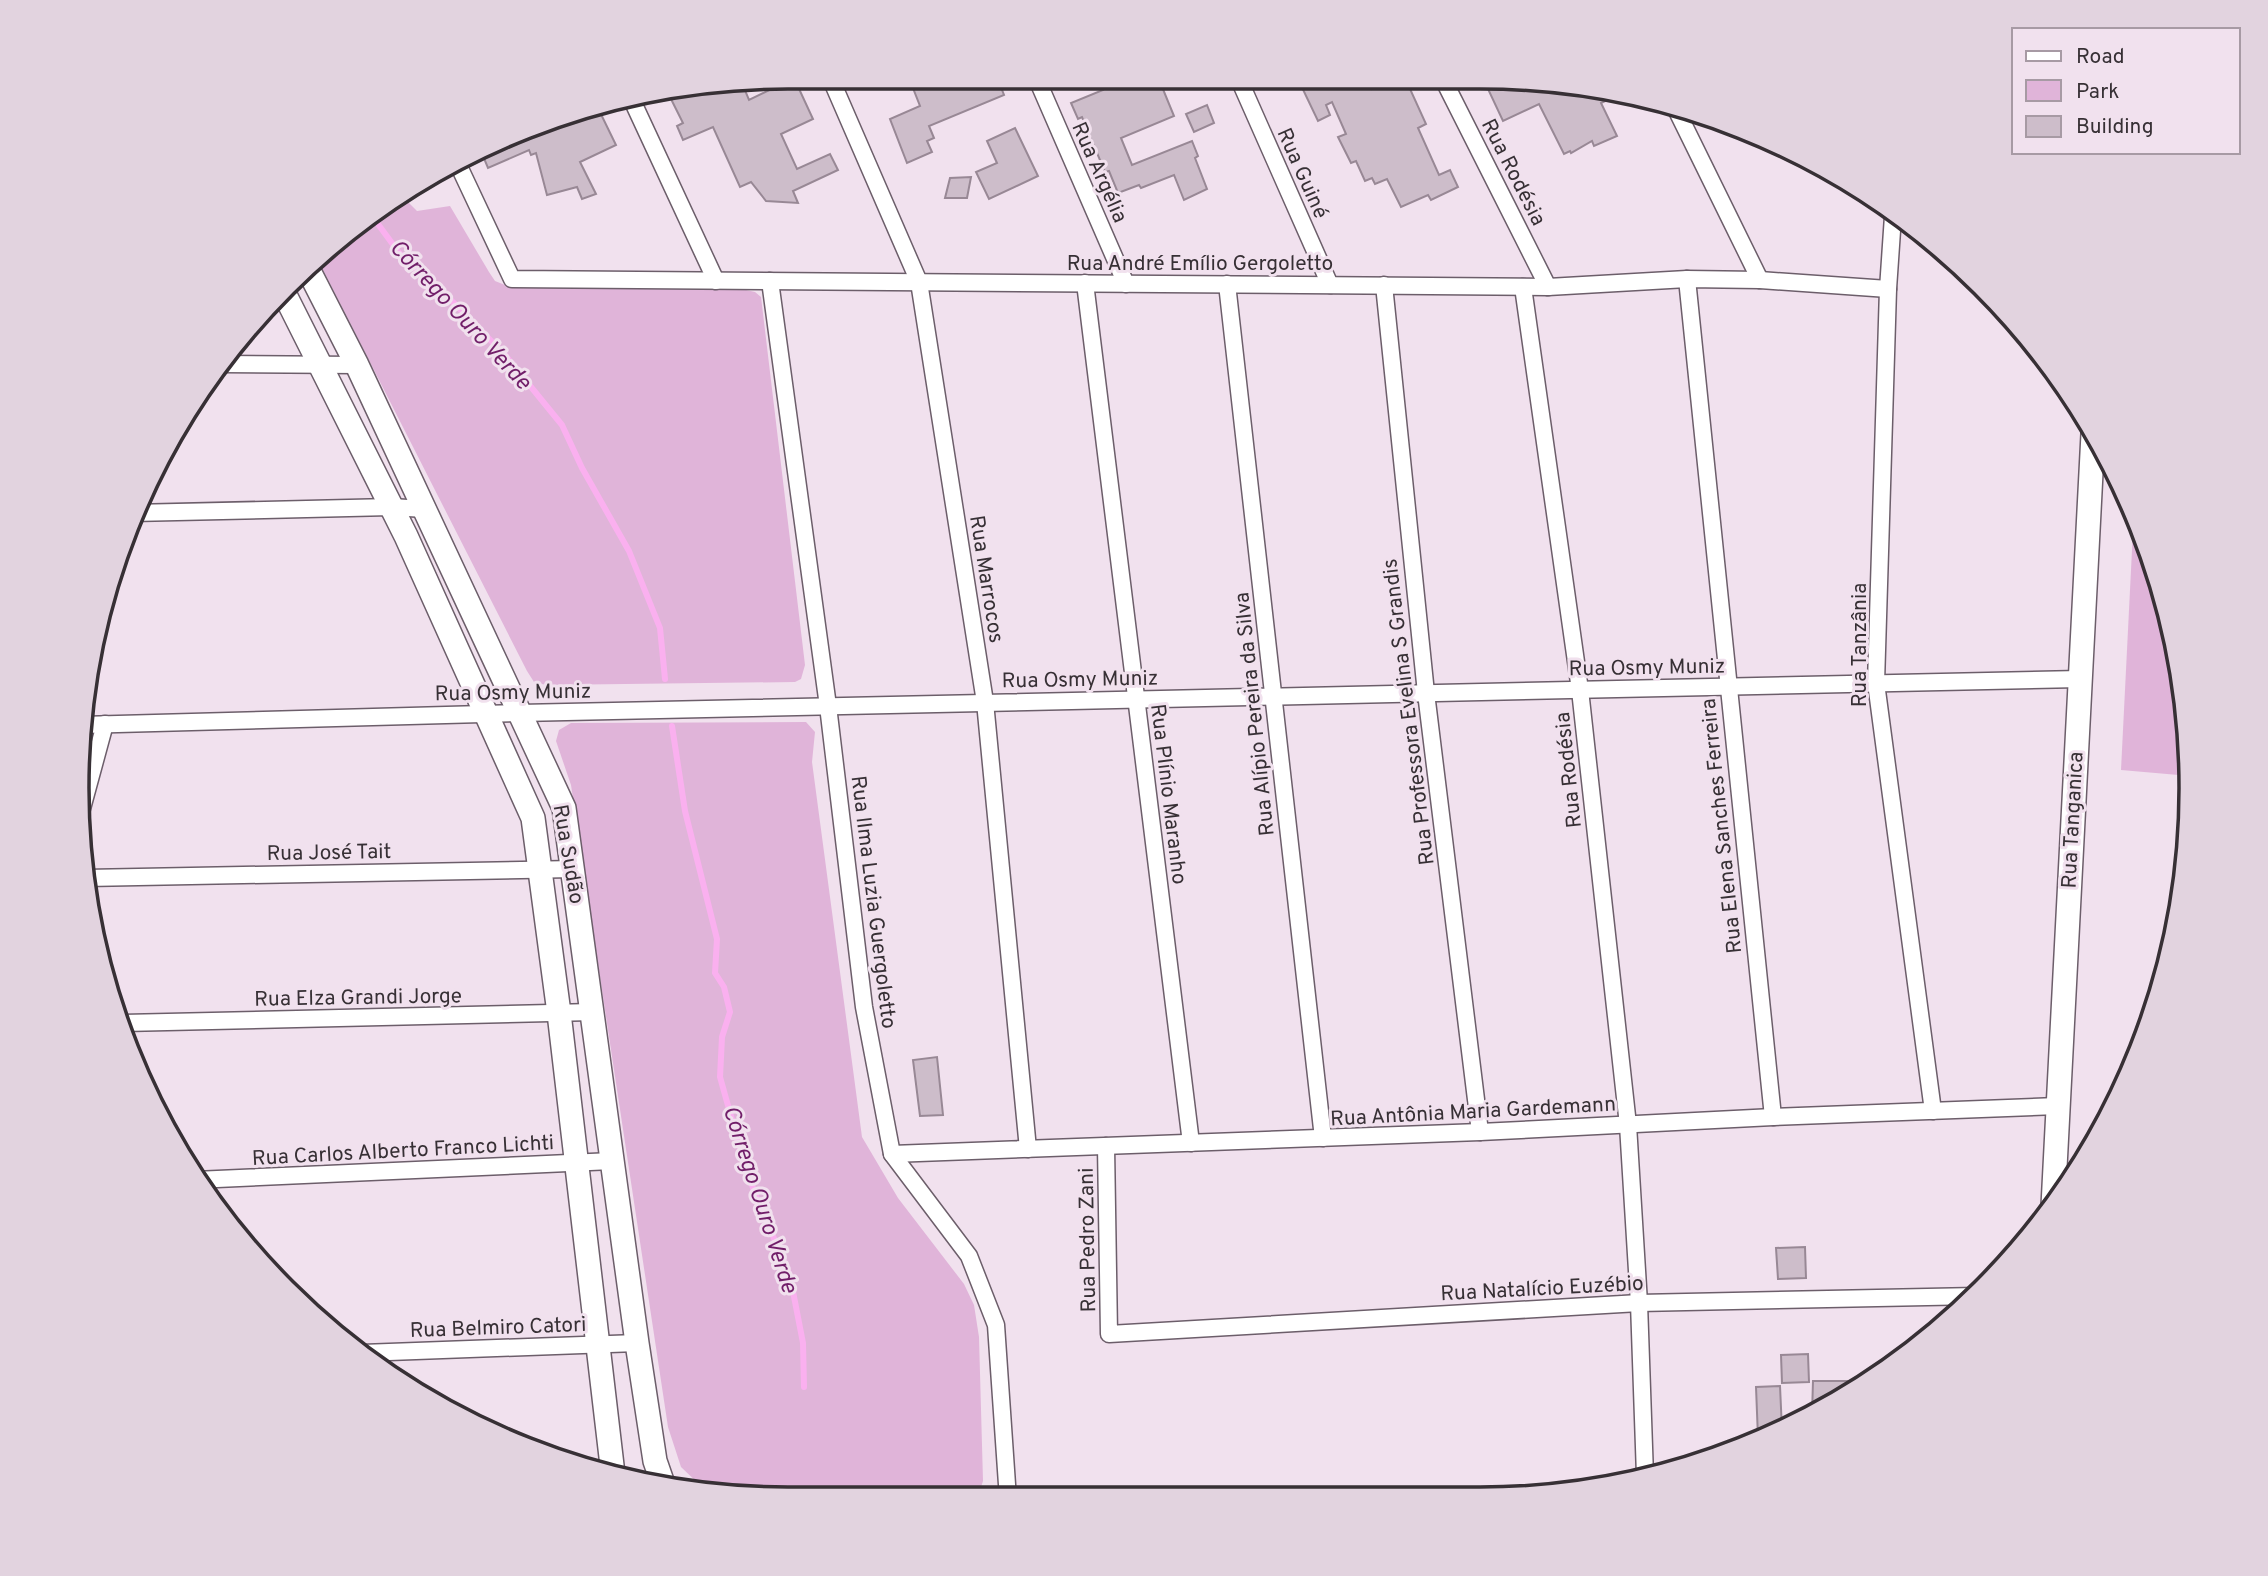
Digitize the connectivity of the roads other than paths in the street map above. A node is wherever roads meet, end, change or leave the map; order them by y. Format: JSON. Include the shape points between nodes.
{"nodes":[{"id":1,"x":835,"y":89,"type":"edge"},
{"id":2,"x":1040,"y":89,"type":"edge"},
{"id":3,"x":1243,"y":89,"type":"edge"},
{"id":4,"x":1448,"y":89,"type":"edge"},
{"id":5,"x":635,"y":107,"type":"edge"},
{"id":6,"x":1681,"y":119,"type":"edge"},
{"id":7,"x":461,"y":171,"type":"edge"},
{"id":8,"x":1892,"y":225,"type":"edge"},
{"id":9,"x":312,"y":277,"type":"edge"},
{"id":10,"x":1687,"y":279,"type":"junction"},
{"id":11,"x":1760,"y":280,"type":"junction"},
{"id":12,"x":716,"y":281,"type":"junction"},
{"id":13,"x":770,"y":281,"type":"junction"},
{"id":14,"x":919,"y":282,"type":"junction"},
{"id":15,"x":1085,"y":283,"type":"junction"},
{"id":16,"x":1126,"y":284,"type":"junction"},
{"id":17,"x":1227,"y":284,"type":"junction"},
{"id":18,"x":1330,"y":285,"type":"junction"},
{"id":19,"x":1384,"y":285,"type":"junction"},
{"id":20,"x":1523,"y":286,"type":"junction"},
{"id":21,"x":1548,"y":287,"type":"junction"},
{"id":22,"x":1888,"y":289,"type":"junction"},
{"id":23,"x":288,"y":301,"type":"edge"},
{"id":24,"x":234,"y":363,"type":"edge"},
{"id":25,"x":320,"y":364,"type":"junction"},
{"id":26,"x":358,"y":365,"type":"junction"},
{"id":27,"x":2092,"y":452,"type":"edge"},
{"id":28,"x":391,"y":507,"type":"junction"},
{"id":29,"x":425,"y":509,"type":"junction"},
{"id":30,"x":146,"y":513,"type":"edge"},
{"id":31,"x":2080,"y":679,"type":"junction"},
{"id":32,"x":1876,"y":683,"type":"junction"},
{"id":33,"x":1728,"y":687,"type":"junction"},
{"id":34,"x":1580,"y":690,"type":"junction"},
{"id":35,"x":1426,"y":693,"type":"junction"},
{"id":36,"x":1274,"y":696,"type":"junction"},
{"id":37,"x":1136,"y":699,"type":"junction"},
{"id":38,"x":985,"y":702,"type":"junction"},
{"id":39,"x":828,"y":706,"type":"junction"},
{"id":40,"x":486,"y":713,"type":"junction"},
{"id":41,"x":520,"y":713,"type":"junction"},
{"id":42,"x":105,"y":724,"type":"junction"},
{"id":43,"x":93,"y":725,"type":"edge"},
{"id":44,"x":89,"y":782,"type":"edge"},
{"id":45,"x":574,"y":869,"type":"junction"},
{"id":46,"x":541,"y":870,"type":"junction"},
{"id":47,"x":95,"y":878,"type":"edge"},
{"id":48,"x":593,"y":1012,"type":"junction"},
{"id":49,"x":559,"y":1013,"type":"junction"},
{"id":50,"x":130,"y":1023,"type":"edge"},
{"id":51,"x":2057,"y":1106,"type":"junction"},
{"id":52,"x":1933,"y":1111,"type":"junction"},
{"id":53,"x":1773,"y":1117,"type":"junction"},
{"id":54,"x":1628,"y":1125,"type":"junction"},
{"id":55,"x":1480,"y":1132,"type":"junction"},
{"id":56,"x":1323,"y":1138,"type":"junction"},
{"id":57,"x":1191,"y":1143,"type":"junction"},
{"id":58,"x":1106,"y":1146,"type":"junction"},
{"id":59,"x":1028,"y":1149,"type":"junction"},
{"id":60,"x":891,"y":1154,"type":"junction"},
{"id":61,"x":612,"y":1161,"type":"junction"},
{"id":62,"x":577,"y":1164,"type":"junction"},
{"id":63,"x":209,"y":1179,"type":"edge"},
{"id":64,"x":2054,"y":1186,"type":"edge"},
{"id":65,"x":1959,"y":1296,"type":"edge"},
{"id":66,"x":1639,"y":1303,"type":"junction"},
{"id":67,"x":1110,"y":1334,"type":"joint"},
{"id":68,"x":637,"y":1343,"type":"junction"},
{"id":69,"x":598,"y":1345,"type":"junction"},
{"id":70,"x":377,"y":1352,"type":"edge"},
{"id":71,"x":612,"y":1464,"type":"edge"},
{"id":72,"x":1645,"y":1467,"type":"edge"},
{"id":73,"x":660,"y":1474,"type":"edge"},
{"id":74,"x":1007,"y":1487,"type":"edge"}],
"edges":[{"from":1,"to":14,"type":"street","name":"Rua Marrocos"},
{"from":2,"to":16,"type":"street","name":"Rua Argélia"},
{"from":3,"to":18,"type":"street","name":"Rua Guiné"},
{"from":4,"to":21,"type":"street","name":"Rua Rodésia"},
{"from":5,"to":12,"type":"street"},
{"from":6,"to":11,"type":"street"},
{"from":7,"to":12,"type":"street","name":"Rua André Emílio Gergoletto","via":[[512,279]]},
{"from":8,"to":22,"type":"street","name":"Rua Tanzânia"},
{"from":9,"to":26,"type":"street","name":"Rua Sudão"},
{"from":10,"to":11,"type":"street","name":"Rua André Emílio Gergoletto"},
{"from":10,"to":21,"type":"street","name":"Rua André Emílio Gergoletto"},
{"from":10,"to":33,"type":"street","name":"Rua Elena Sanches Ferreira"},
{"from":11,"to":22,"type":"street","name":"Rua André Emílio Gergoletto"},
{"from":12,"to":13,"type":"street","name":"Rua André Emílio Gergoletto"},
{"from":13,"to":14,"type":"street","name":"Rua André Emílio Gergoletto"},
{"from":13,"to":39,"type":"street","name":"Rua Ilma Luzia Guergoletto"},
{"from":14,"to":15,"type":"street","name":"Rua André Emílio Gergoletto"},
{"from":14,"to":38,"type":"street","name":"Rua Marrocos"},
{"from":15,"to":16,"type":"street","name":"Rua André Emílio Gergoletto"},
{"from":15,"to":37,"type":"street","name":"Rua Plínio Maranho"},
{"from":16,"to":17,"type":"street","name":"Rua André Emílio Gergoletto"},
{"from":17,"to":18,"type":"street","name":"Rua André Emílio Gergoletto"},
{"from":17,"to":36,"type":"street","name":"Rua Alípio Pereira da Silva"},
{"from":18,"to":19,"type":"street","name":"Rua André Emílio Gergoletto"},
{"from":19,"to":20,"type":"street","name":"Rua André Emílio Gergoletto"},
{"from":19,"to":35,"type":"street","name":"Rua Professora Evelina S Grandis"},
{"from":20,"to":21,"type":"street","name":"Rua André Emílio Gergoletto"},
{"from":20,"to":34,"type":"street","name":"Rua Rodésia"},
{"from":22,"to":32,"type":"street","name":"Rua Tanzânia"},
{"from":23,"to":25,"type":"street","name":"Rua Sudão"},
{"from":24,"to":25,"type":"street"},
{"from":25,"to":26,"type":"street"},
{"from":25,"to":28,"type":"street","name":"Rua Sudão"},
{"from":26,"to":29,"type":"street","name":"Rua Sudão"},
{"from":27,"to":31,"type":"street","name":"Rua Tanganica"},
{"from":28,"to":29,"type":"street"},
{"from":28,"to":30,"type":"street"},
{"from":28,"to":40,"type":"street","name":"Rua Sudão"},
{"from":29,"to":41,"type":"street","name":"Rua Sudão"},
{"from":31,"to":32,"type":"street","name":"Rua Osmy Muniz"},
{"from":31,"to":51,"type":"street","name":"Rua Tanganica"},
{"from":32,"to":33,"type":"street","name":"Rua Osmy Muniz"},
{"from":32,"to":52,"type":"street","name":"Rua Tanzânia"},
{"from":33,"to":34,"type":"street","name":"Rua Osmy Muniz"},
{"from":33,"to":53,"type":"street","name":"Rua Elena Sanches Ferreira"},
{"from":34,"to":35,"type":"street","name":"Rua Osmy Muniz"},
{"from":34,"to":54,"type":"street","name":"Rua Rodésia"},
{"from":35,"to":36,"type":"street","name":"Rua Osmy Muniz"},
{"from":35,"to":55,"type":"street","name":"Rua Professora Evelina S Grandis"},
{"from":36,"to":37,"type":"street","name":"Rua Osmy Muniz"},
{"from":36,"to":56,"type":"street","name":"Rua Alípio Pereira da Silva"},
{"from":37,"to":38,"type":"street","name":"Rua Osmy Muniz"},
{"from":37,"to":57,"type":"street","name":"Rua Plínio Maranho"},
{"from":38,"to":39,"type":"street","name":"Rua Osmy Muniz"},
{"from":38,"to":59,"type":"street","name":"Rua Marrocos"},
{"from":39,"to":41,"type":"street","name":"Rua Osmy Muniz"},
{"from":39,"to":60,"type":"street","name":"Rua Ilma Luzia Guergoletto","via":[[864,1007]]},
{"from":40,"to":41,"type":"street","name":"Rua Osmy Muniz"},
{"from":40,"to":42,"type":"street","name":"Rua Osmy Muniz"},
{"from":40,"to":46,"type":"street","name":"Rua Sudão","via":[[533,818]]},
{"from":41,"to":45,"type":"street","name":"Rua Sudão","via":[[564,808]]},
{"from":42,"to":43,"type":"street","name":"Rua Osmy Muniz"},
{"from":42,"to":44,"type":"street"},
{"from":45,"to":46,"type":"street","name":"Rua José Tait"},
{"from":45,"to":48,"type":"street","name":"Rua Sudão"},
{"from":46,"to":47,"type":"street","name":"Rua José Tait"},
{"from":46,"to":49,"type":"street","name":"Rua Sudão"},
{"from":48,"to":49,"type":"street","name":"Rua Elza Grandi Jorge"},
{"from":48,"to":61,"type":"street","name":"Rua Sudão"},
{"from":49,"to":50,"type":"street","name":"Rua Elza Grandi Jorge"},
{"from":49,"to":62,"type":"street","name":"Rua Sudão"},
{"from":51,"to":52,"type":"street","name":"Rua Antônia Maria Gardemann"},
{"from":51,"to":64,"type":"street","name":"Rua Tanganica"},
{"from":52,"to":53,"type":"street","name":"Rua Antônia Maria Gardemann"},
{"from":53,"to":54,"type":"street","name":"Rua Antônia Maria Gardemann"},
{"from":54,"to":55,"type":"street","name":"Rua Antônia Maria Gardemann"},
{"from":54,"to":66,"type":"street","name":"Rua Rodésia"},
{"from":55,"to":56,"type":"street","name":"Rua Antônia Maria Gardemann"},
{"from":56,"to":57,"type":"street","name":"Rua Antônia Maria Gardemann"},
{"from":57,"to":58,"type":"street","name":"Rua Antônia Maria Gardemann"},
{"from":58,"to":59,"type":"street","name":"Rua Antônia Maria Gardemann"},
{"from":58,"to":67,"type":"street","name":"Rua Pedro Zani"},
{"from":59,"to":60,"type":"street","name":"Rua Antônia Maria Gardemann"},
{"from":60,"to":74,"type":"street","name":"Rua Ilma Luzia Guergoletto","via":[[968,1256],[996,1325]]},
{"from":61,"to":62,"type":"street","name":"Rua Carlos Alberto Franco Lichti"},
{"from":61,"to":68,"type":"street","name":"Rua Sudão"},
{"from":62,"to":63,"type":"street","name":"Rua Carlos Alberto Franco Lichti"},
{"from":62,"to":69,"type":"street","name":"Rua Sudão"},
{"from":65,"to":66,"type":"street","name":"Rua Natalício Euzébio"},
{"from":66,"to":67,"type":"street","name":"Rua Natalício Euzébio"},
{"from":66,"to":72,"type":"street","name":"Rua Rodésia"},
{"from":68,"to":69,"type":"street","name":"Rua Belmiro Catori"},
{"from":68,"to":73,"type":"street","name":"Rua Sudão"},
{"from":69,"to":70,"type":"street","name":"Rua Belmiro Catori"},
{"from":69,"to":71,"type":"street","name":"Rua Sudão"}]}
